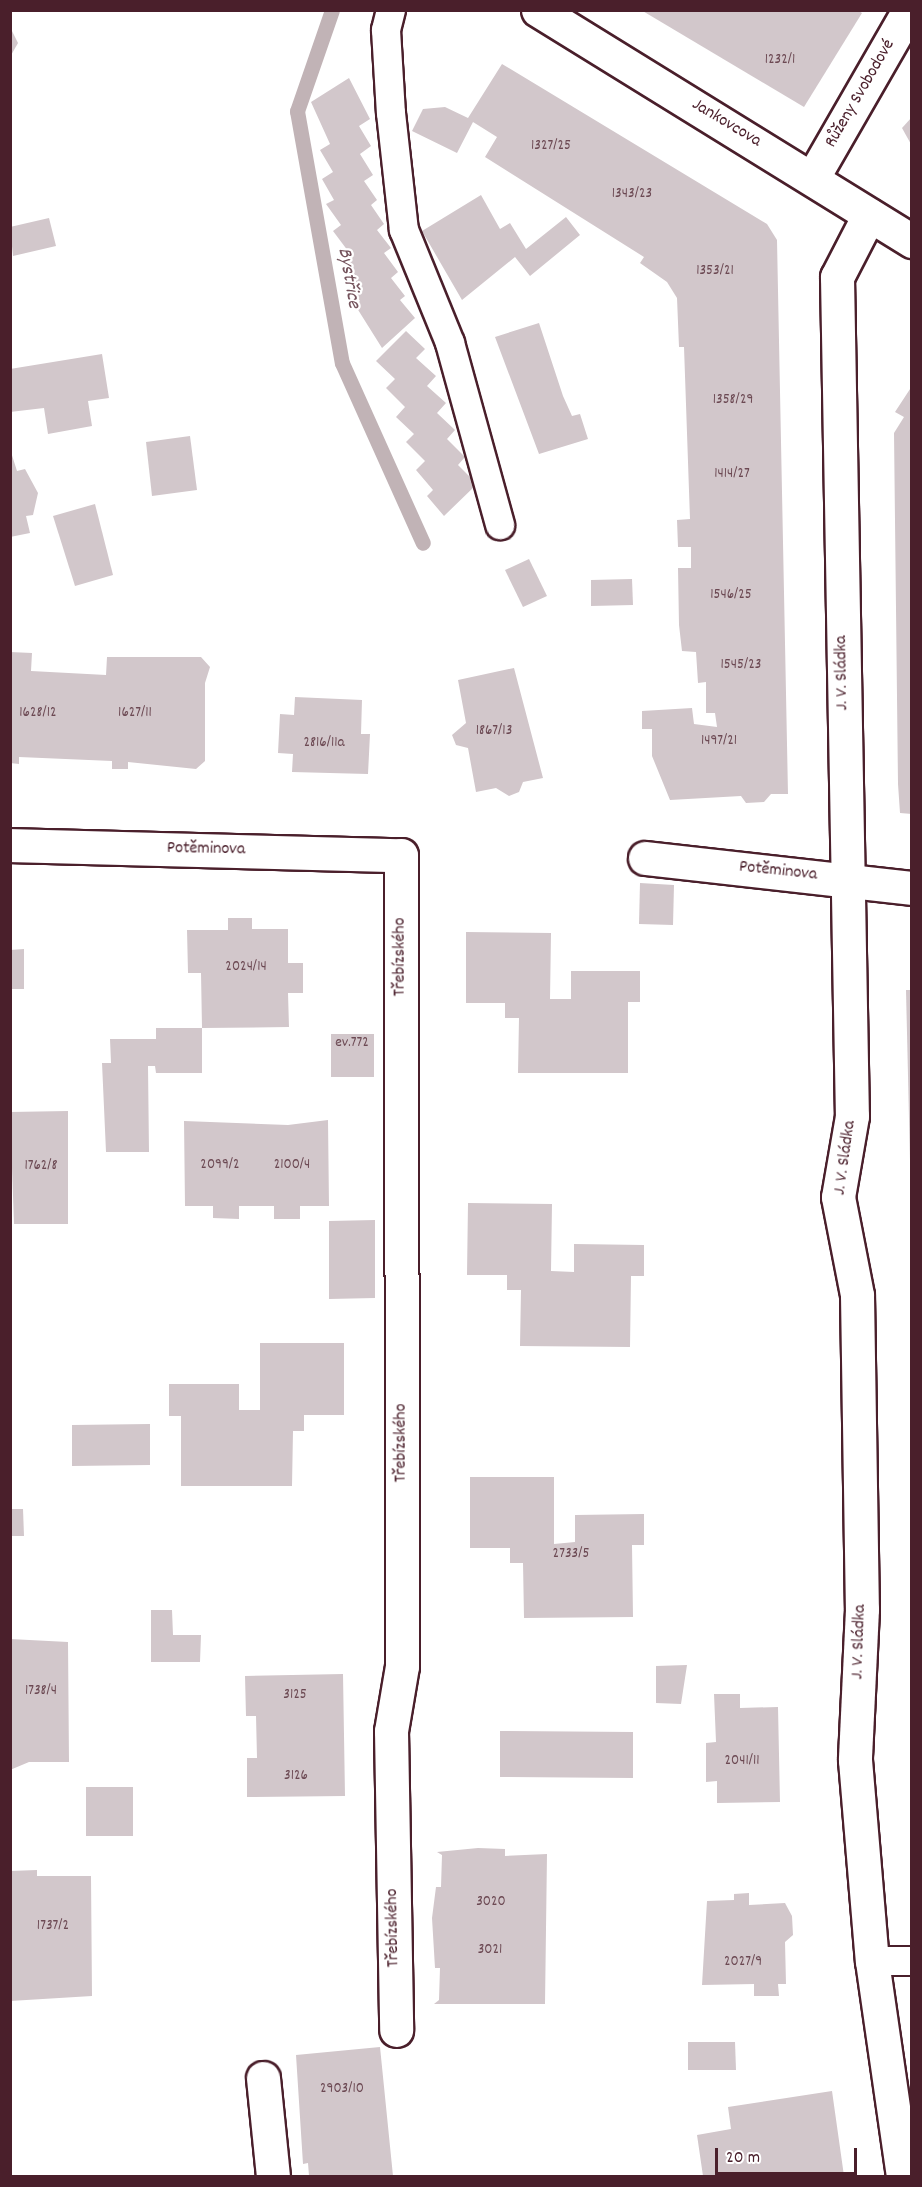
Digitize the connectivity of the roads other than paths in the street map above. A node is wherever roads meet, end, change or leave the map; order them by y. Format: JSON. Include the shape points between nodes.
{"nodes":[{"id":1,"x":391,"y":10,"type":"edge"},
{"id":2,"x":538,"y":10,"type":"edge"},
{"id":3,"x":909,"y":10,"type":"edge"},
{"id":4,"x":813,"y":177,"type":"junction"},
{"id":5,"x":869,"y":215,"type":"junction"},
{"id":6,"x":912,"y":241,"type":"edge"},
{"id":7,"x":500,"y":525,"type":"dead end"},
{"id":8,"x":10,"y":845,"type":"edge"},
{"id":9,"x":401,"y":855,"type":"joint"},
{"id":10,"x":645,"y":858,"type":"dead end"},
{"id":11,"x":847,"y":880,"type":"junction"},
{"id":12,"x":912,"y":888,"type":"edge"},
{"id":13,"x":872,"y":1961,"type":"junction"},
{"id":14,"x":912,"y":1961,"type":"edge"},
{"id":15,"x":396,"y":2030,"type":"dead end"},
{"id":16,"x":263,"y":2078,"type":"dead end"},
{"id":17,"x":905,"y":2161,"type":"edge"},
{"id":18,"x":273,"y":2176,"type":"edge"}],
"edges":[{"from":1,"to":7,"type":"lane","via":[[386,30],[404,230],[450,343]]},
{"from":2,"to":4,"type":"street","name":"Jankovcova"},
{"from":3,"to":4,"type":"street","name":"Růženy Svobodové"},
{"from":4,"to":5,"type":"street","name":"Jankovcova"},
{"from":5,"to":6,"type":"street","name":"Jankovcova"},
{"from":5,"to":11,"type":"street","name":"J. V. Sládka","via":[[837,277]]},
{"from":8,"to":9,"type":"street","name":"Potěminova"},
{"from":9,"to":15,"type":"street","name":"Třebízského","via":[[402,1666],[390,1731]]},
{"from":10,"to":11,"type":"street","name":"Potěminova"},
{"from":11,"to":12,"type":"street","name":"Potěminova"},
{"from":11,"to":13,"type":"street","name":"J. V. Sládka","via":[[852,1116],[838,1197],[857,1295],[862,1609],[855,1760]]},
{"from":13,"to":14,"type":"lane"},
{"from":13,"to":17,"type":"street","name":"J. V. Sládka"},
{"from":16,"to":18,"type":"street"}]}
